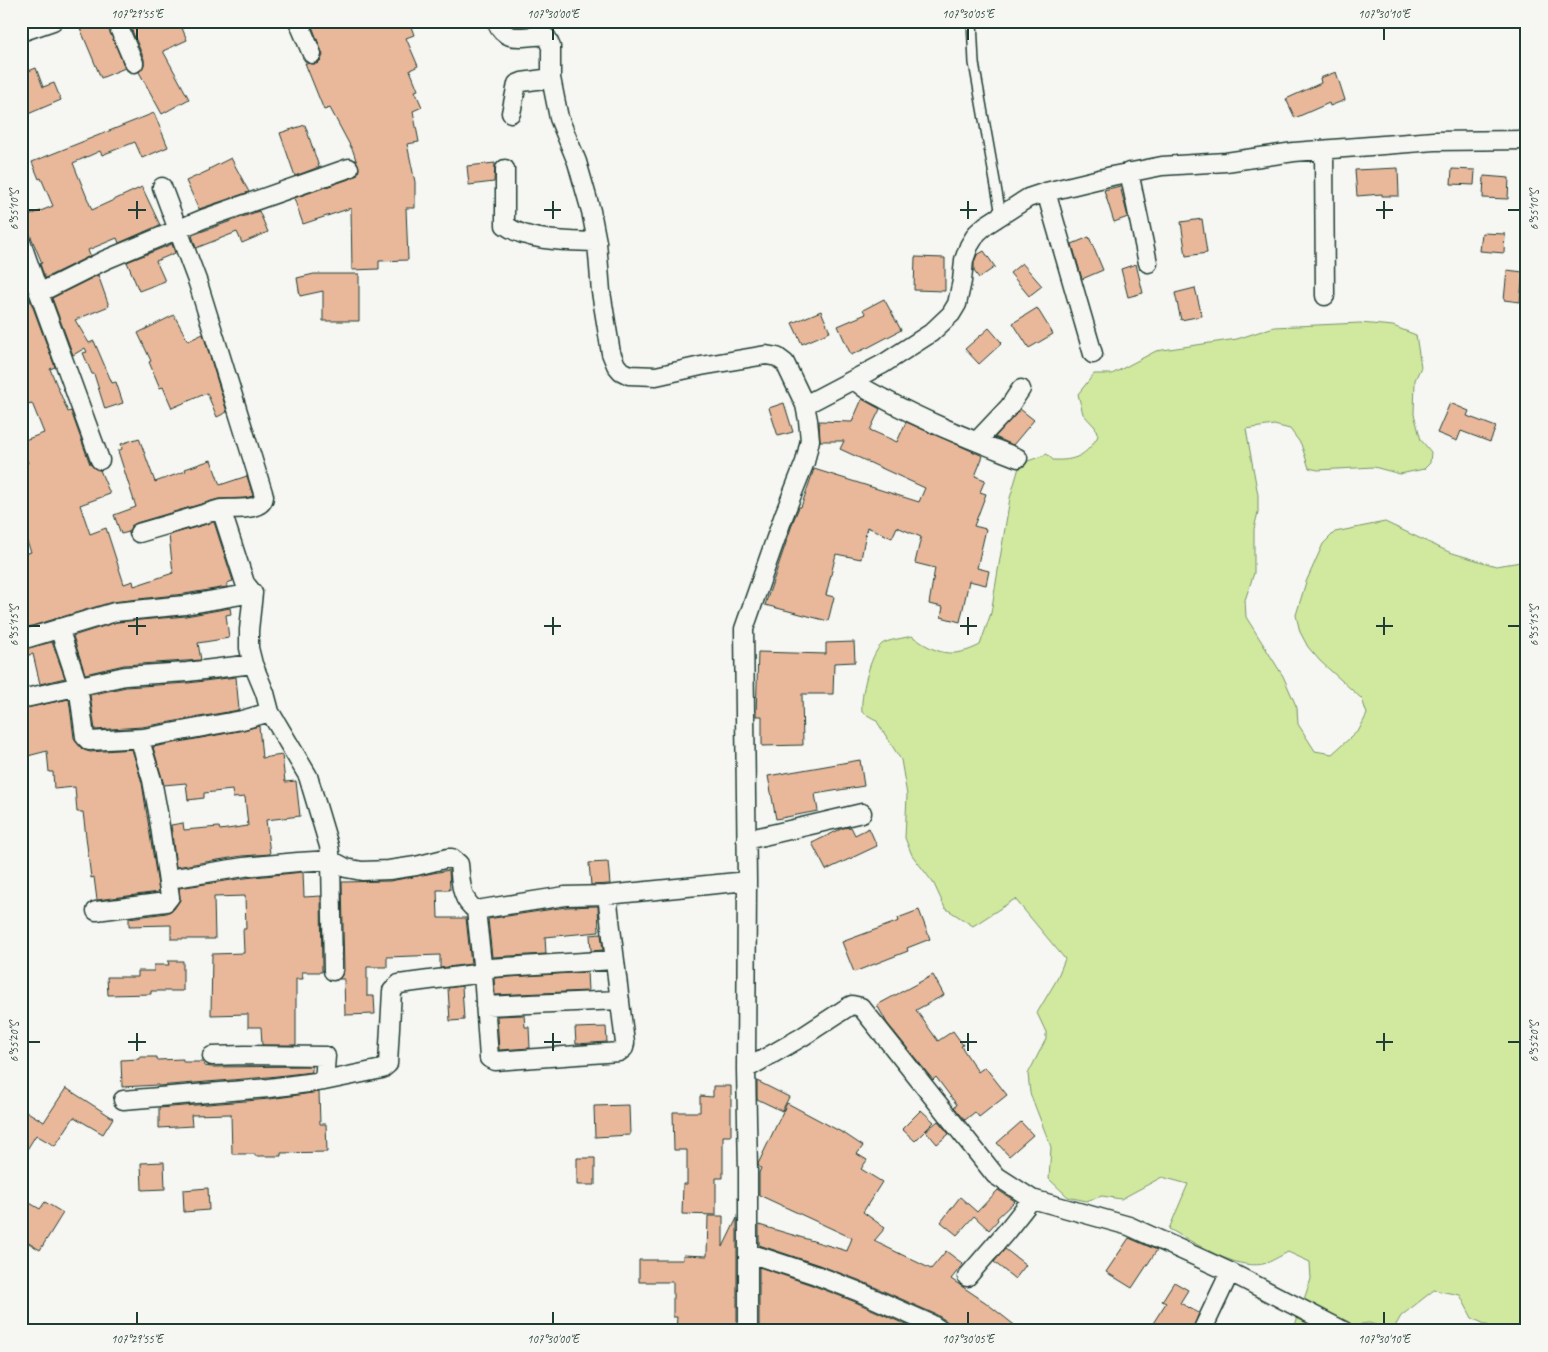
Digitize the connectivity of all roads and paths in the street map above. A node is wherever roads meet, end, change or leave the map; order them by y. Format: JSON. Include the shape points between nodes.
{"nodes":[{"id":1,"x":53,"y":21,"type":"edge"},
{"id":2,"x":116,"y":21,"type":"edge"},
{"id":3,"x":298,"y":21,"type":"edge"},
{"id":4,"x":496,"y":21,"type":"edge"},
{"id":5,"x":972,"y":21,"type":"edge"},
{"id":6,"x":21,"y":32,"type":"edge"},
{"id":7,"x":312,"y":54,"type":"dead end"},
{"id":8,"x":134,"y":63,"type":"dead end"},
{"id":9,"x":551,"y":78,"type":"junction"},
{"id":10,"x":511,"y":113,"type":"dead end"},
{"id":11,"x":1527,"y":140,"type":"edge"},
{"id":12,"x":1324,"y":150,"type":"junction"},
{"id":13,"x":349,"y":168,"type":"dead end"},
{"id":14,"x":505,"y":168,"type":"dead end"},
{"id":15,"x":1129,"y":172,"type":"junction"},
{"id":16,"x":162,"y":187,"type":"dead end"},
{"id":17,"x":1046,"y":192,"type":"junction"},
{"id":18,"x":1001,"y":215,"type":"junction"},
{"id":19,"x":179,"y":230,"type":"junction"},
{"id":20,"x":21,"y":242,"type":"edge"},
{"id":21,"x":597,"y":242,"type":"junction"},
{"id":22,"x":1148,"y":263,"type":"dead end"},
{"id":23,"x":39,"y":293,"type":"junction"},
{"id":24,"x":1325,"y":296,"type":"dead end"},
{"id":25,"x":1093,"y":354,"type":"dead end"},
{"id":26,"x":854,"y":379,"type":"junction"},
{"id":27,"x":1021,"y":389,"type":"dead end"},
{"id":28,"x":805,"y":405,"type":"junction"},
{"id":29,"x":978,"y":442,"type":"junction"},
{"id":30,"x":1018,"y":458,"type":"dead end"},
{"id":31,"x":100,"y":460,"type":"dead end"},
{"id":32,"x":221,"y":509,"type":"junction"},
{"id":33,"x":139,"y":533,"type":"dead end"},
{"id":34,"x":253,"y":593,"type":"junction"},
{"id":35,"x":60,"y":628,"type":"junction"},
{"id":36,"x":21,"y":640,"type":"edge"},
{"id":37,"x":253,"y":664,"type":"junction"},
{"id":38,"x":78,"y":685,"type":"junction"},
{"id":39,"x":21,"y":699,"type":"edge"},
{"id":40,"x":270,"y":712,"type":"junction"},
{"id":41,"x":143,"y":738,"type":"junction"},
{"id":42,"x":862,"y":813,"type":"dead end"},
{"id":43,"x":746,"y":840,"type":"junction"},
{"id":44,"x":331,"y":860,"type":"junction"},
{"id":45,"x":169,"y":880,"type":"junction"},
{"id":46,"x":747,"y":881,"type":"junction"},
{"id":47,"x":607,"y":895,"type":"junction"},
{"id":48,"x":476,"y":910,"type":"junction"},
{"id":49,"x":96,"y":911,"type":"dead end"},
{"id":50,"x":614,"y":960,"type":"junction"},
{"id":51,"x":333,"y":971,"type":"dead end"},
{"id":52,"x":483,"y":973,"type":"junction"},
{"id":53,"x":620,"y":1000,"type":"junction"},
{"id":54,"x":485,"y":1006,"type":"junction"},
{"id":55,"x":212,"y":1056,"type":"dead end"},
{"id":56,"x":746,"y":1069,"type":"junction"},
{"id":57,"x":324,"y":1081,"type":"junction"},
{"id":58,"x":123,"y":1100,"type":"dead end"},
{"id":59,"x":1032,"y":1199,"type":"junction"},
{"id":60,"x":749,"y":1253,"type":"junction"},
{"id":61,"x":1230,"y":1272,"type":"junction"},
{"id":62,"x":967,"y":1277,"type":"dead end"},
{"id":63,"x":748,"y":1331,"type":"edge"},
{"id":64,"x":942,"y":1331,"type":"edge"},
{"id":65,"x":1202,"y":1331,"type":"edge"},
{"id":66,"x":1344,"y":1331,"type":"edge"}],
"edges":[{"from":1,"to":6,"type":"street"},
{"from":2,"to":8,"type":"street"},
{"from":3,"to":7,"type":"street"},
{"from":4,"to":9,"type":"street","via":[[502,32],[519,39],[547,38],[551,47]]},
{"from":5,"to":18,"type":"lane","via":[[974,63]]},
{"from":9,"to":10,"type":"street","via":[[517,84]]},
{"from":9,"to":21,"type":"street","via":[[559,118],[576,162]]},
{"from":11,"to":12,"type":"street","via":[[1434,141]]},
{"from":12,"to":15,"type":"street"},
{"from":12,"to":24,"type":"street"},
{"from":13,"to":19,"type":"street"},
{"from":14,"to":21,"type":"street","via":[[505,225],[541,239]]},
{"from":15,"to":17,"type":"street"},
{"from":15,"to":22,"type":"street"},
{"from":16,"to":19,"type":"street"},
{"from":17,"to":18,"type":"street","via":[[1028,198]]},
{"from":17,"to":25,"type":"street"},
{"from":18,"to":26,"type":"street","via":[[976,233],[969,246],[960,294],[951,314],[931,333]]},
{"from":19,"to":23,"type":"street","via":[[105,260]]},
{"from":19,"to":32,"type":"street","via":[[264,496],[261,505]]},
{"from":20,"to":23,"type":"street"},
{"from":21,"to":28,"type":"street","via":[[611,353],[621,371],[629,375],[656,376],[700,366],[777,357],[785,363]]},
{"from":23,"to":31,"type":"street"},
{"from":26,"to":28,"type":"street"},
{"from":26,"to":29,"type":"street","via":[[863,389]]},
{"from":27,"to":29,"type":"street"},
{"from":28,"to":43,"type":"street","via":[[810,440],[805,462],[744,629]]},
{"from":29,"to":30,"type":"street"},
{"from":32,"to":33,"type":"street"},
{"from":32,"to":34,"type":"street","via":[[245,583]]},
{"from":34,"to":35,"type":"street","via":[[185,605],[116,612]]},
{"from":34,"to":37,"type":"street","via":[[249,648]]},
{"from":35,"to":36,"type":"street"},
{"from":35,"to":38,"type":"street"},
{"from":37,"to":38,"type":"street","via":[[125,676]]},
{"from":37,"to":40,"type":"street"},
{"from":38,"to":39,"type":"street"},
{"from":38,"to":41,"type":"street","via":[[85,738],[89,741]]},
{"from":40,"to":41,"type":"street"},
{"from":40,"to":44,"type":"street","via":[[308,776]]},
{"from":41,"to":45,"type":"street","via":[[142,747],[154,788]]},
{"from":42,"to":43,"type":"street"},
{"from":43,"to":46,"type":"street"},
{"from":44,"to":45,"type":"street","via":[[244,867]]},
{"from":44,"to":48,"type":"street","via":[[346,868],[362,870],[398,869],[452,858],[459,864],[467,904]]},
{"from":44,"to":51,"type":"street"},
{"from":45,"to":49,"type":"street","via":[[168,901]]},
{"from":46,"to":47,"type":"street"},
{"from":46,"to":56,"type":"street"},
{"from":47,"to":48,"type":"street","via":[[566,896]]},
{"from":47,"to":50,"type":"street"},
{"from":48,"to":52,"type":"street"},
{"from":50,"to":52,"type":"street","via":[[490,968]]},
{"from":50,"to":53,"type":"street"},
{"from":52,"to":54,"type":"street"},
{"from":52,"to":57,"type":"street","via":[[396,986],[392,991],[388,1064]]},
{"from":53,"to":54,"type":"street"},
{"from":53,"to":54,"type":"street","via":[[625,1043],[622,1051],[495,1061],[488,1056]]},
{"from":55,"to":57,"type":"street","via":[[326,1056]]},
{"from":56,"to":59,"type":"street","via":[[848,1007],[861,1006],[995,1175]]},
{"from":56,"to":60,"type":"street"},
{"from":57,"to":58,"type":"street"},
{"from":59,"to":61,"type":"street","via":[[1129,1226]]},
{"from":59,"to":62,"type":"street"},
{"from":60,"to":63,"type":"street"},
{"from":60,"to":64,"type":"street","via":[[857,1291]]},
{"from":61,"to":65,"type":"street"},
{"from":61,"to":66,"type":"street"}]}
